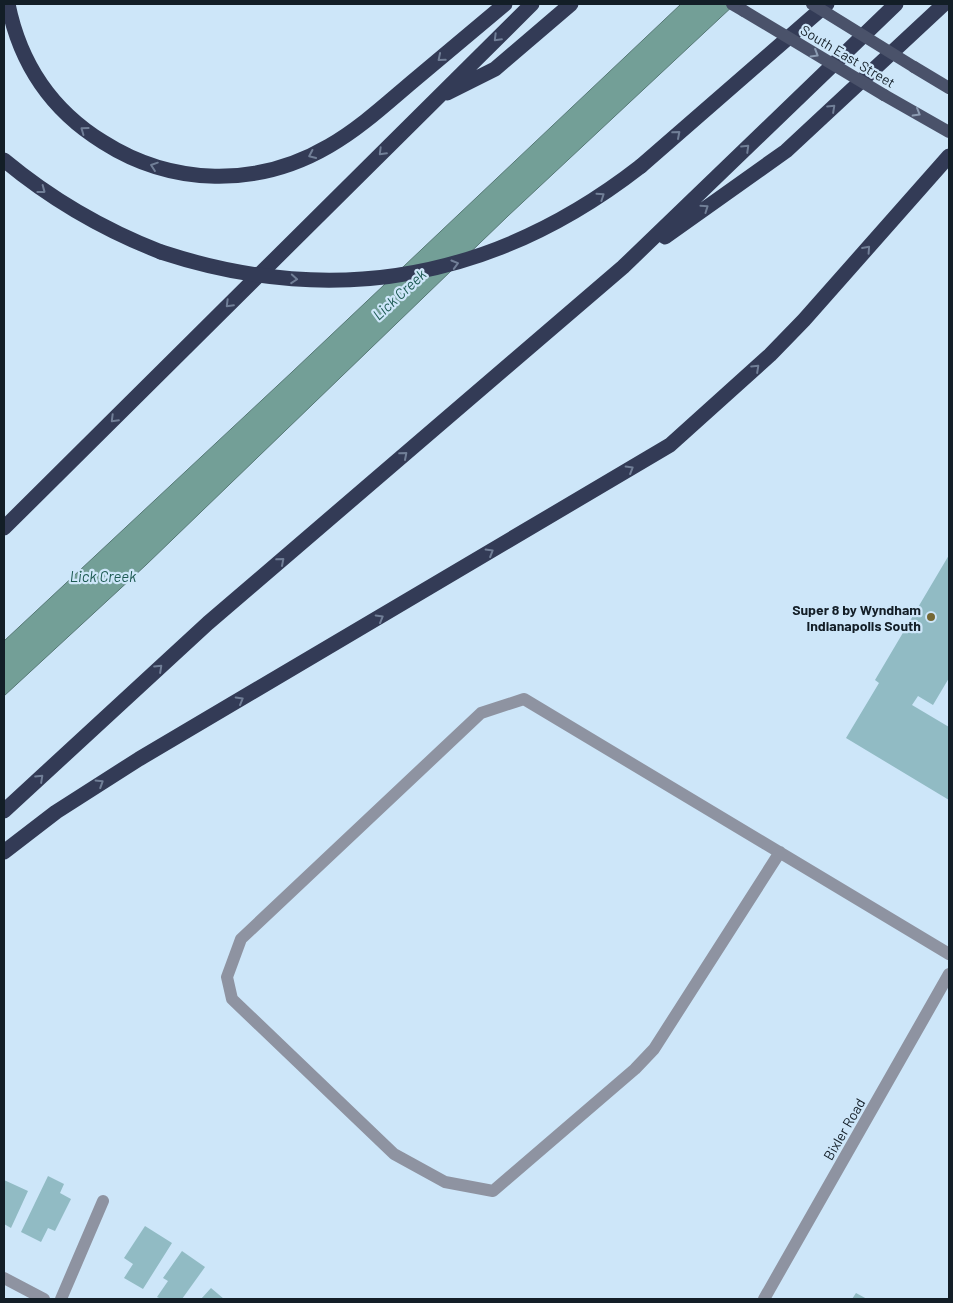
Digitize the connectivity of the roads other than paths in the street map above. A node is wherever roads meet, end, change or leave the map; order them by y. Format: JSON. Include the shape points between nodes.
{"nodes":[{"id":1,"x":8,"y":4,"type":"edge"},
{"id":2,"x":505,"y":4,"type":"edge"},
{"id":3,"x":532,"y":4,"type":"edge"},
{"id":4,"x":571,"y":4,"type":"edge"},
{"id":5,"x":732,"y":4,"type":"edge"},
{"id":6,"x":812,"y":4,"type":"edge"},
{"id":7,"x":827,"y":4,"type":"edge"},
{"id":8,"x":896,"y":4,"type":"edge"},
{"id":9,"x":944,"y":4,"type":"edge"},
{"id":10,"x":949,"y":88,"type":"edge"},
{"id":11,"x":436,"y":98,"type":"junction"},
{"id":12,"x":949,"y":132,"type":"edge"},
{"id":13,"x":949,"y":156,"type":"edge"},
{"id":14,"x":4,"y":160,"type":"edge"},
{"id":15,"x":623,"y":267,"type":"junction"},
{"id":16,"x":4,"y":528,"type":"edge"},
{"id":17,"x":4,"y":811,"type":"edge"},
{"id":18,"x":4,"y":852,"type":"edge"},
{"id":19,"x":780,"y":852,"type":"junction"},
{"id":20,"x":949,"y":954,"type":"edge"},
{"id":21,"x":949,"y":974,"type":"edge"},
{"id":22,"x":104,"y":1201,"type":"dead end"},
{"id":23,"x":4,"y":1278,"type":"edge"},
{"id":24,"x":44,"y":1299,"type":"edge"},
{"id":25,"x":62,"y":1299,"type":"edge"},
{"id":26,"x":764,"y":1299,"type":"edge"}],
"edges":[{"from":2,"to":1,"type":"highway","one_way":true,"via":[[370,117],[329,146],[293,164],[274,169],[243,176],[203,177],[173,173],[125,156],[82,129],[51,98],[29,68],[13,31]]},
{"from":3,"to":11,"type":"highway","one_way":true},
{"from":4,"to":11,"type":"highway","via":[[495,69]]},
{"from":5,"to":12,"type":"main road","name":"South East Street","one_way":true,"bridge":true},
{"from":6,"to":10,"type":"main road","name":"South East Street","bridge":true},
{"from":14,"to":7,"type":"highway","one_way":true,"bridge":true,"via":[[80,215],[132,241],[206,266],[256,275],[318,280],[406,276],[474,258],[554,225],[613,188]]},
{"from":15,"to":8,"type":"highway","one_way":true},
{"from":15,"to":9,"type":"highway","one_way":true,"via":[[786,151]]},
{"from":11,"to":16,"type":"highway","one_way":true},
{"from":18,"to":13,"type":"highway","one_way":true,"via":[[56,812],[139,759],[670,445],[777,348]]},
{"from":17,"to":15,"type":"highway","one_way":true,"via":[[208,623]]},
{"from":19,"to":19,"type":"street","via":[[524,698],[481,713],[242,939],[228,977],[232,998],[394,1154],[445,1182],[493,1192],[654,1049]]},
{"from":19,"to":20,"type":"street"},
{"from":21,"to":26,"type":"street","name":"Bixler Road"},
{"from":22,"to":25,"type":"street"},
{"from":23,"to":24,"type":"street"}]}
